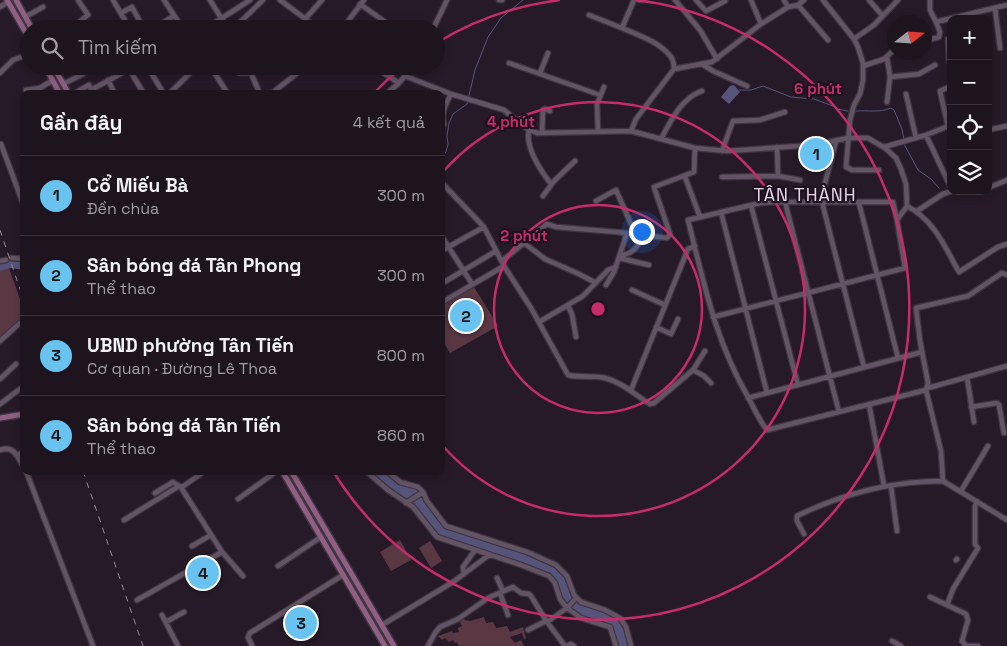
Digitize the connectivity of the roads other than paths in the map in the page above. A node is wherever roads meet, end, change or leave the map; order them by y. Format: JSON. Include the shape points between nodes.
{"nodes":[{"id":1,"x":16,"y":0,"type":"edge"},
{"id":2,"x":78,"y":0,"type":"edge"},
{"id":3,"x":113,"y":0,"type":"edge"},
{"id":4,"x":164,"y":0,"type":"edge"},
{"id":5,"x":210,"y":0,"type":"edge"},
{"id":6,"x":250,"y":0,"type":"edge"},
{"id":7,"x":280,"y":0,"type":"edge"},
{"id":8,"x":322,"y":0,"type":"edge"},
{"id":9,"x":447,"y":0,"type":"edge"},
{"id":10,"x":634,"y":0,"type":"edge"},
{"id":11,"x":639,"y":0,"type":"edge"},
{"id":12,"x":643,"y":0,"type":"edge"},
{"id":13,"x":675,"y":0,"type":"edge"},
{"id":14,"x":696,"y":0,"type":"edge"},
{"id":15,"x":727,"y":0,"type":"edge"},
{"id":16,"x":751,"y":0,"type":"edge"},
{"id":17,"x":784,"y":0,"type":"edge"},
{"id":18,"x":804,"y":0,"type":"edge"},
{"id":19,"x":823,"y":0,"type":"edge"},
{"id":20,"x":869,"y":0,"type":"edge"},
{"id":21,"x":898,"y":0,"type":"edge"},
{"id":22,"x":930,"y":0,"type":"edge"},
{"id":23,"x":9,"y":1,"type":"edge"},
{"id":24,"x":261,"y":1,"type":"edge"},
{"id":25,"x":362,"y":2,"type":"edge"},
{"id":26,"x":798,"y":5,"type":"junction"},
{"id":27,"x":1007,"y":6,"type":"edge"},
{"id":28,"x":0,"y":7,"type":"edge"},
{"id":29,"x":43,"y":7,"type":"dead end"},
{"id":30,"x":788,"y":7,"type":"junction"},
{"id":31,"x":995,"y":8,"type":"junction"},
{"id":32,"x":121,"y":13,"type":"junction"},
{"id":33,"x":589,"y":15,"type":"dead end"},
{"id":34,"x":174,"y":16,"type":"junction"},
{"id":35,"x":882,"y":16,"type":"junction"},
{"id":36,"x":25,"y":17,"type":"junction"},
{"id":37,"x":222,"y":19,"type":"joint"},
{"id":38,"x":306,"y":19,"type":"joint"},
{"id":39,"x":20,"y":20,"type":"edge"},
{"id":40,"x":27,"y":20,"type":"edge"},
{"id":41,"x":82,"y":20,"type":"edge"},
{"id":42,"x":125,"y":20,"type":"edge"},
{"id":43,"x":139,"y":20,"type":"edge"},
{"id":44,"x":167,"y":20,"type":"edge"},
{"id":45,"x":177,"y":20,"type":"edge"},
{"id":46,"x":243,"y":20,"type":"edge"},
{"id":47,"x":349,"y":20,"type":"edge"},
{"id":48,"x":384,"y":20,"type":"edge"},
{"id":49,"x":437,"y":20,"type":"edge"},
{"id":50,"x":19,"y":21,"type":"edge"},
{"id":51,"x":936,"y":22,"type":"junction"},
{"id":52,"x":761,"y":24,"type":"junction"},
{"id":53,"x":622,"y":28,"type":"junction"},
{"id":54,"x":939,"y":37,"type":"junction"},
{"id":55,"x":947,"y":38,"type":"edge"},
{"id":56,"x":932,"y":39,"type":"edge"},
{"id":57,"x":828,"y":40,"type":"dead end"},
{"id":58,"x":854,"y":40,"type":"junction"},
{"id":59,"x":1000,"y":48,"type":"dead end"},
{"id":60,"x":548,"y":53,"type":"dead end"},
{"id":61,"x":20,"y":57,"type":"edge"},
{"id":62,"x":887,"y":57,"type":"edge"},
{"id":63,"x":717,"y":59,"type":"junction"},
{"id":64,"x":887,"y":60,"type":"edge"},
{"id":65,"x":509,"y":63,"type":"dead end"},
{"id":66,"x":702,"y":64,"type":"junction"},
{"id":67,"x":935,"y":65,"type":"dead end"},
{"id":68,"x":863,"y":66,"type":"junction"},
{"id":69,"x":674,"y":69,"type":"junction"},
{"id":70,"x":0,"y":73,"type":"edge"},
{"id":71,"x":540,"y":73,"type":"junction"},
{"id":72,"x":50,"y":75,"type":"edge"},
{"id":73,"x":58,"y":75,"type":"edge"},
{"id":74,"x":81,"y":75,"type":"edge"},
{"id":75,"x":118,"y":75,"type":"edge"},
{"id":76,"x":133,"y":75,"type":"edge"},
{"id":77,"x":152,"y":75,"type":"edge"},
{"id":78,"x":188,"y":75,"type":"edge"},
{"id":79,"x":217,"y":75,"type":"edge"},
{"id":80,"x":251,"y":75,"type":"edge"},
{"id":81,"x":295,"y":75,"type":"edge"},
{"id":82,"x":387,"y":75,"type":"edge"},
{"id":83,"x":405,"y":76,"type":"joint"},
{"id":84,"x":890,"y":78,"type":"junction"},
{"id":85,"x":53,"y":80,"type":"junction"},
{"id":86,"x":108,"y":80,"type":"junction"},
{"id":87,"x":399,"y":83,"type":"junction"},
{"id":88,"x":63,"y":84,"type":"junction"},
{"id":89,"x":747,"y":86,"type":"dead end"},
{"id":90,"x":604,"y":87,"type":"dead end"},
{"id":91,"x":947,"y":88,"type":"edge"},
{"id":92,"x":26,"y":90,"type":"dead end"},
{"id":93,"x":58,"y":90,"type":"edge"},
{"id":94,"x":67,"y":90,"type":"edge"},
{"id":95,"x":80,"y":90,"type":"edge"},
{"id":96,"x":91,"y":90,"type":"edge"},
{"id":97,"x":95,"y":90,"type":"edge"},
{"id":98,"x":113,"y":90,"type":"edge"},
{"id":99,"x":142,"y":90,"type":"edge"},
{"id":100,"x":162,"y":90,"type":"edge"},
{"id":101,"x":173,"y":90,"type":"edge"},
{"id":102,"x":226,"y":90,"type":"edge"},
{"id":103,"x":258,"y":90,"type":"edge"},
{"id":104,"x":276,"y":90,"type":"edge"},
{"id":105,"x":391,"y":90,"type":"edge"},
{"id":106,"x":441,"y":90,"type":"edge"},
{"id":107,"x":702,"y":91,"type":"dead end"},
{"id":108,"x":445,"y":92,"type":"edge"},
{"id":109,"x":451,"y":94,"type":"junction"},
{"id":110,"x":906,"y":94,"type":"dead end"},
{"id":111,"x":600,"y":95,"type":"junction"},
{"id":112,"x":887,"y":102,"type":"dead end"},
{"id":113,"x":445,"y":108,"type":"edge"},
{"id":114,"x":550,"y":111,"type":"dead end"},
{"id":115,"x":785,"y":112,"type":"dead end"},
{"id":116,"x":947,"y":118,"type":"edge"},
{"id":117,"x":1007,"y":126,"type":"edge"},
{"id":118,"x":947,"y":127,"type":"edge"},
{"id":119,"x":992,"y":129,"type":"edge"},
{"id":120,"x":529,"y":130,"type":"junction"},
{"id":121,"x":631,"y":131,"type":"junction"},
{"id":122,"x":598,"y":132,"type":"junction"},
{"id":123,"x":542,"y":133,"type":"junction"},
{"id":124,"x":926,"y":135,"type":"junction"},
{"id":125,"x":848,"y":138,"type":"junction"},
{"id":126,"x":916,"y":138,"type":"junction"},
{"id":127,"x":661,"y":139,"type":"junction"},
{"id":128,"x":836,"y":140,"type":"junction"},
{"id":129,"x":1,"y":144,"type":"dead end"},
{"id":130,"x":777,"y":147,"type":"junction"},
{"id":131,"x":884,"y":147,"type":"junction"},
{"id":132,"x":695,"y":148,"type":"junction"},
{"id":133,"x":722,"y":151,"type":"junction"},
{"id":134,"x":576,"y":160,"type":"dead end"},
{"id":135,"x":879,"y":170,"type":"dead end"},
{"id":136,"x":685,"y":176,"type":"junction"},
{"id":137,"x":778,"y":176,"type":"junction"},
{"id":138,"x":722,"y":177,"type":"dead end"},
{"id":139,"x":947,"y":179,"type":"edge"},
{"id":140,"x":800,"y":180,"type":"dead end"},
{"id":141,"x":1007,"y":180,"type":"edge"},
{"id":142,"x":550,"y":184,"type":"junction"},
{"id":143,"x":445,"y":186,"type":"edge"},
{"id":144,"x":992,"y":186,"type":"edge"},
{"id":145,"x":947,"y":192,"type":"edge"},
{"id":146,"x":20,"y":195,"type":"edge"},
{"id":147,"x":543,"y":196,"type":"dead end"},
{"id":148,"x":596,"y":201,"type":"dead end"},
{"id":149,"x":785,"y":202,"type":"junction"},
{"id":150,"x":821,"y":202,"type":"junction"},
{"id":151,"x":858,"y":203,"type":"junction"},
{"id":152,"x":751,"y":205,"type":"junction"},
{"id":153,"x":907,"y":206,"type":"junction"},
{"id":154,"x":917,"y":211,"type":"junction"},
{"id":155,"x":721,"y":212,"type":"junction"},
{"id":156,"x":700,"y":217,"type":"junction"},
{"id":157,"x":896,"y":220,"type":"junction"},
{"id":158,"x":484,"y":227,"type":"junction"},
{"id":159,"x":627,"y":233,"type":"junction"},
{"id":160,"x":635,"y":234,"type":"junction"},
{"id":161,"x":643,"y":234,"type":"junction"},
{"id":162,"x":445,"y":240,"type":"edge"},
{"id":163,"x":524,"y":243,"type":"junction"},
{"id":164,"x":1007,"y":244,"type":"edge"},
{"id":165,"x":695,"y":246,"type":"junction"},
{"id":166,"x":450,"y":247,"type":"junction"},
{"id":167,"x":445,"y":249,"type":"edge"},
{"id":168,"x":496,"y":251,"type":"junction"},
{"id":169,"x":620,"y":257,"type":"junction"},
{"id":170,"x":12,"y":258,"type":"dead end"},
{"id":171,"x":20,"y":259,"type":"edge"},
{"id":172,"x":6,"y":260,"type":"dead end"},
{"id":173,"x":0,"y":261,"type":"edge"},
{"id":174,"x":503,"y":263,"type":"junction"},
{"id":175,"x":649,"y":265,"type":"dead end"},
{"id":176,"x":616,"y":268,"type":"junction"},
{"id":177,"x":464,"y":271,"type":"junction"},
{"id":178,"x":1007,"y":274,"type":"edge"},
{"id":179,"x":877,"y":275,"type":"junction"},
{"id":180,"x":445,"y":282,"type":"edge"},
{"id":181,"x":596,"y":283,"type":"junction"},
{"id":182,"x":472,"y":284,"type":"junction"},
{"id":183,"x":843,"y":284,"type":"junction"},
{"id":184,"x":606,"y":285,"type":"dead end"},
{"id":185,"x":632,"y":290,"type":"dead end"},
{"id":186,"x":808,"y":292,"type":"junction"},
{"id":187,"x":445,"y":301,"type":"edge"},
{"id":188,"x":776,"y":301,"type":"junction"},
{"id":189,"x":665,"y":305,"type":"junction"},
{"id":190,"x":568,"y":306,"type":"junction"},
{"id":191,"x":745,"y":308,"type":"junction"},
{"id":192,"x":713,"y":317,"type":"junction"},
{"id":193,"x":678,"y":319,"type":"dead end"},
{"id":194,"x":539,"y":322,"type":"junction"},
{"id":195,"x":20,"y":323,"type":"edge"},
{"id":196,"x":656,"y":327,"type":"junction"},
{"id":197,"x":576,"y":337,"type":"dead end"},
{"id":198,"x":0,"y":341,"type":"edge"},
{"id":199,"x":705,"y":351,"type":"dead end"},
{"id":200,"x":922,"y":352,"type":"junction"},
{"id":201,"x":898,"y":358,"type":"junction"},
{"id":202,"x":16,"y":364,"type":"dead end"},
{"id":203,"x":1007,"y":366,"type":"edge"},
{"id":204,"x":864,"y":367,"type":"junction"},
{"id":205,"x":693,"y":370,"type":"junction"},
{"id":206,"x":830,"y":376,"type":"junction"},
{"id":207,"x":967,"y":377,"type":"junction"},
{"id":208,"x":0,"y":379,"type":"edge"},
{"id":209,"x":711,"y":383,"type":"dead end"},
{"id":210,"x":798,"y":385,"type":"junction"},
{"id":211,"x":20,"y":389,"type":"edge"},
{"id":212,"x":927,"y":389,"type":"junction"},
{"id":213,"x":631,"y":390,"type":"junction"},
{"id":214,"x":767,"y":393,"type":"junction"},
{"id":215,"x":748,"y":398,"type":"junction"},
{"id":216,"x":0,"y":404,"type":"edge"},
{"id":217,"x":869,"y":404,"type":"junction"},
{"id":218,"x":971,"y":406,"type":"junction"},
{"id":219,"x":839,"y":412,"type":"junction"},
{"id":220,"x":20,"y":416,"type":"edge"},
{"id":221,"x":0,"y":418,"type":"edge"},
{"id":222,"x":974,"y":422,"type":"dead end"},
{"id":223,"x":1004,"y":433,"type":"dead end"},
{"id":224,"x":988,"y":446,"type":"dead end"},
{"id":225,"x":0,"y":450,"type":"edge"},
{"id":226,"x":20,"y":454,"type":"edge"},
{"id":227,"x":16,"y":455,"type":"junction"},
{"id":228,"x":20,"y":462,"type":"edge"},
{"id":229,"x":28,"y":475,"type":"edge"},
{"id":230,"x":199,"y":475,"type":"edge"},
{"id":231,"x":271,"y":475,"type":"edge"},
{"id":232,"x":284,"y":475,"type":"edge"},
{"id":233,"x":293,"y":475,"type":"edge"},
{"id":234,"x":371,"y":475,"type":"edge"},
{"id":235,"x":392,"y":475,"type":"edge"},
{"id":236,"x":943,"y":481,"type":"junction"},
{"id":237,"x":884,"y":486,"type":"junction"},
{"id":238,"x":891,"y":486,"type":"junction"},
{"id":239,"x":180,"y":487,"type":"junction"},
{"id":240,"x":961,"y":491,"type":"junction"},
{"id":241,"x":423,"y":492,"type":"junction"},
{"id":242,"x":155,"y":493,"type":"dead end"},
{"id":243,"x":238,"y":498,"type":"dead end"},
{"id":244,"x":977,"y":501,"type":"junction"},
{"id":245,"x":406,"y":503,"type":"junction"},
{"id":246,"x":124,"y":520,"type":"dead end"},
{"id":247,"x":1007,"y":520,"type":"edge"},
{"id":248,"x":897,"y":531,"type":"dead end"},
{"id":249,"x":804,"y":534,"type":"dead end"},
{"id":250,"x":211,"y":535,"type":"junction"},
{"id":251,"x":321,"y":537,"type":"junction"},
{"id":252,"x":192,"y":546,"type":"dead end"},
{"id":253,"x":475,"y":550,"type":"junction"},
{"id":254,"x":222,"y":552,"type":"junction"},
{"id":255,"x":489,"y":555,"type":"junction"},
{"id":256,"x":278,"y":566,"type":"dead end"},
{"id":257,"x":350,"y":571,"type":"junction"},
{"id":258,"x":464,"y":574,"type":"junction"},
{"id":259,"x":344,"y":575,"type":"junction"},
{"id":260,"x":243,"y":576,"type":"dead end"},
{"id":261,"x":497,"y":578,"type":"dead end"},
{"id":262,"x":502,"y":592,"type":"junction"},
{"id":263,"x":930,"y":597,"type":"dead end"},
{"id":264,"x":576,"y":598,"type":"junction"},
{"id":265,"x":137,"y":600,"type":"dead end"},
{"id":266,"x":946,"y":605,"type":"junction"},
{"id":267,"x":567,"y":608,"type":"junction"},
{"id":268,"x":184,"y":612,"type":"dead end"},
{"id":269,"x":162,"y":615,"type":"dead end"},
{"id":270,"x":508,"y":615,"type":"dead end"},
{"id":271,"x":166,"y":622,"type":"junction"},
{"id":272,"x":547,"y":622,"type":"junction"},
{"id":273,"x":382,"y":625,"type":"junction"},
{"id":274,"x":528,"y":630,"type":"dead end"},
{"id":275,"x":892,"y":641,"type":"dead end"},
{"id":276,"x":93,"y":646,"type":"edge"},
{"id":277,"x":178,"y":646,"type":"edge"},
{"id":278,"x":252,"y":646,"type":"edge"},
{"id":279,"x":384,"y":646,"type":"edge"},
{"id":280,"x":394,"y":646,"type":"edge"},
{"id":281,"x":428,"y":646,"type":"edge"},
{"id":282,"x":565,"y":646,"type":"edge"},
{"id":283,"x":574,"y":646,"type":"edge"},
{"id":284,"x":616,"y":646,"type":"edge"},
{"id":285,"x":631,"y":646,"type":"edge"},
{"id":286,"x":901,"y":646,"type":"edge"},
{"id":287,"x":978,"y":646,"type":"edge"}],
"edges":[{"from":1,"to":36,"type":"main road"},
{"from":2,"to":41,"type":"street","via":[[88,15]]},
{"from":3,"to":32,"type":"street"},
{"from":4,"to":34,"type":"street"},
{"from":5,"to":37,"type":"street"},
{"from":6,"to":37,"type":"street"},
{"from":7,"to":38,"type":"street"},
{"from":8,"to":38,"type":"street"},
{"from":9,"to":49,"type":"street"},
{"from":10,"to":53,"type":"street"},
{"from":11,"to":12,"type":"street"},
{"from":13,"to":63,"type":"street","via":[[700,30]]},
{"from":14,"to":15,"type":"street","via":[[706,11]]},
{"from":16,"to":52,"type":"street"},
{"from":17,"to":30,"type":"street"},
{"from":18,"to":26,"type":"street"},
{"from":19,"to":58,"type":"street"},
{"from":20,"to":35,"type":"street"},
{"from":21,"to":35,"type":"street"},
{"from":22,"to":51,"type":"street","via":[[930,10]]},
{"from":23,"to":28,"type":"street"},
{"from":23,"to":50,"type":"main road"},
{"from":24,"to":46,"type":"street"},
{"from":25,"to":47,"type":"street"},
{"from":25,"to":48,"type":"street"},
{"from":26,"to":30,"type":"street"},
{"from":26,"to":57,"type":"street"},
{"from":27,"to":31,"type":"street"},
{"from":29,"to":36,"type":"street"},
{"from":30,"to":52,"type":"street"},
{"from":31,"to":51,"type":"street"},
{"from":31,"to":59,"type":"street"},
{"from":32,"to":42,"type":"street"},
{"from":32,"to":43,"type":"street","via":[[132,7]]},
{"from":33,"to":53,"type":"street"},
{"from":34,"to":44,"type":"street"},
{"from":34,"to":45,"type":"street"},
{"from":35,"to":58,"type":"street"},
{"from":36,"to":39,"type":"main road"},
{"from":36,"to":40,"type":"main road"},
{"from":51,"to":54,"type":"street"},
{"from":52,"to":63,"type":"street"},
{"from":53,"to":69,"type":"street","via":[[654,43],[671,57]]},
{"from":54,"to":55,"type":"street"},
{"from":54,"to":56,"type":"street"},
{"from":58,"to":68,"type":"street"},
{"from":60,"to":71,"type":"street"},
{"from":61,"to":70,"type":"street"},
{"from":62,"to":68,"type":"street"},
{"from":63,"to":66,"type":"street"},
{"from":64,"to":84,"type":"street"},
{"from":65,"to":71,"type":"street"},
{"from":66,"to":69,"type":"street"},
{"from":66,"to":89,"type":"street"},
{"from":67,"to":84,"type":"street","via":[[919,74]]},
{"from":68,"to":125,"type":"street","via":[[860,94],[854,105]]},
{"from":69,"to":121,"type":"street","via":[[636,119]]},
{"from":71,"to":111,"type":"street"},
{"from":72,"to":85,"type":"main road"},
{"from":73,"to":88,"type":"main road"},
{"from":74,"to":88,"type":"street"},
{"from":75,"to":86,"type":"street"},
{"from":76,"to":99,"type":"street"},
{"from":77,"to":100,"type":"street"},
{"from":78,"to":101,"type":"street"},
{"from":79,"to":102,"type":"street"},
{"from":80,"to":103,"type":"street"},
{"from":81,"to":104,"type":"street"},
{"from":82,"to":87,"type":"street"},
{"from":83,"to":87,"type":"street"},
{"from":83,"to":106,"type":"street"},
{"from":84,"to":112,"type":"street"},
{"from":85,"to":92,"type":"street","via":[[40,88]]},
{"from":85,"to":93,"type":"main road"},
{"from":86,"to":97,"type":"street"},
{"from":86,"to":98,"type":"street"},
{"from":87,"to":105,"type":"street"},
{"from":88,"to":94,"type":"main road"},
{"from":90,"to":111,"type":"street"},
{"from":91,"to":116,"type":"street","via":[[940,91]]},
{"from":95,"to":96,"type":"street","via":[[88,85]]},
{"from":107,"to":127,"type":"street","via":[[693,94],[683,104]]},
{"from":108,"to":109,"type":"street"},
{"from":109,"to":113,"type":"street"},
{"from":109,"to":120,"type":"street","via":[[504,110]]},
{"from":110,"to":126,"type":"street"},
{"from":111,"to":122,"type":"street"},
{"from":114,"to":123,"type":"street","via":[[543,110]]},
{"from":115,"to":133,"type":"street","via":[[760,120],[733,120]]},
{"from":117,"to":119,"type":"street"},
{"from":118,"to":124,"type":"street"},
{"from":120,"to":123,"type":"street"},
{"from":120,"to":142,"type":"street","via":[[528,139],[536,161]]},
{"from":121,"to":122,"type":"street"},
{"from":121,"to":127,"type":"street"},
{"from":122,"to":123,"type":"street"},
{"from":124,"to":126,"type":"street"},
{"from":124,"to":139,"type":"street"},
{"from":125,"to":128,"type":"street"},
{"from":125,"to":131,"type":"street","via":[[868,138]]},
{"from":125,"to":135,"type":"street","via":[[848,169]]},
{"from":126,"to":131,"type":"street"},
{"from":127,"to":132,"type":"street"},
{"from":128,"to":130,"type":"street"},
{"from":128,"to":150,"type":"street"},
{"from":129,"to":146,"type":"street"},
{"from":130,"to":133,"type":"street"},
{"from":130,"to":137,"type":"street"},
{"from":131,"to":153,"type":"street","via":[[896,158],[901,169],[906,184]]},
{"from":132,"to":133,"type":"street"},
{"from":132,"to":136,"type":"street","via":[[696,169]]},
{"from":134,"to":142,"type":"street"},
{"from":136,"to":156,"type":"street"},
{"from":136,"to":161,"type":"street","via":[[654,188],[669,236]]},
{"from":137,"to":138,"type":"street"},
{"from":137,"to":140,"type":"street"},
{"from":141,"to":144,"type":"street"},
{"from":142,"to":147,"type":"street"},
{"from":143,"to":158,"type":"street"},
{"from":145,"to":154,"type":"street"},
{"from":148,"to":160,"type":"street","via":[[616,190]]},
{"from":149,"to":150,"type":"street"},
{"from":149,"to":152,"type":"street"},
{"from":149,"to":186,"type":"street"},
{"from":150,"to":151,"type":"street"},
{"from":150,"to":183,"type":"street"},
{"from":151,"to":157,"type":"street","via":[[893,202]]},
{"from":151,"to":179,"type":"street"},
{"from":152,"to":155,"type":"street"},
{"from":152,"to":188,"type":"street"},
{"from":153,"to":154,"type":"street"},
{"from":153,"to":157,"type":"street"},
{"from":154,"to":164,"type":"street","via":[[936,230],[959,272]]},
{"from":155,"to":156,"type":"street"},
{"from":155,"to":191,"type":"street"},
{"from":156,"to":165,"type":"street","via":[[688,220]]},
{"from":157,"to":179,"type":"street","via":[[905,268]]},
{"from":158,"to":166,"type":"street"},
{"from":158,"to":168,"type":"street"},
{"from":159,"to":160,"type":"street"},
{"from":159,"to":163,"type":"street","via":[[559,228],[547,224]]},
{"from":159,"to":169,"type":"street"},
{"from":160,"to":161,"type":"street"},
{"from":161,"to":169,"type":"street","via":[[638,248]]},
{"from":162,"to":166,"type":"street"},
{"from":163,"to":174,"type":"street"},
{"from":163,"to":181,"type":"street","via":[[544,259]]},
{"from":165,"to":189,"type":"street","via":[[688,249]]},
{"from":165,"to":192,"type":"street"},
{"from":166,"to":167,"type":"street"},
{"from":166,"to":177,"type":"street"},
{"from":168,"to":174,"type":"street"},
{"from":168,"to":177,"type":"street"},
{"from":169,"to":175,"type":"street"},
{"from":169,"to":176,"type":"street"},
{"from":170,"to":171,"type":"street"},
{"from":172,"to":173,"type":"street"},
{"from":174,"to":182,"type":"street"},
{"from":174,"to":194,"type":"street"},
{"from":176,"to":181,"type":"street","via":[[608,270]]},
{"from":176,"to":184,"type":"street"},
{"from":177,"to":180,"type":"street"},
{"from":177,"to":182,"type":"street"},
{"from":178,"to":200,"type":"street","via":[[1002,273],[968,296],[916,308]]},
{"from":179,"to":183,"type":"street"},
{"from":179,"to":201,"type":"street"},
{"from":181,"to":190,"type":"street"},
{"from":182,"to":187,"type":"street"},
{"from":183,"to":186,"type":"street"},
{"from":183,"to":204,"type":"street"},
{"from":185,"to":189,"type":"street"},
{"from":186,"to":188,"type":"street"},
{"from":186,"to":206,"type":"street"},
{"from":188,"to":191,"type":"street"},
{"from":188,"to":210,"type":"street"},
{"from":189,"to":196,"type":"street"},
{"from":190,"to":194,"type":"street"},
{"from":190,"to":197,"type":"street"},
{"from":191,"to":192,"type":"street"},
{"from":191,"to":214,"type":"street"},
{"from":192,"to":215,"type":"street","via":[[724,351]]},
{"from":193,"to":196,"type":"street","via":[[671,334]]},
{"from":194,"to":213,"type":"street","via":[[568,375],[604,378]]},
{"from":195,"to":198,"type":"street"},
{"from":196,"to":213,"type":"street"},
{"from":199,"to":205,"type":"street"},
{"from":200,"to":201,"type":"street"},
{"from":200,"to":212,"type":"street"},
{"from":201,"to":204,"type":"street"},
{"from":202,"to":208,"type":"street"},
{"from":203,"to":207,"type":"street"},
{"from":204,"to":206,"type":"street"},
{"from":205,"to":209,"type":"street"},
{"from":205,"to":213,"type":"street","via":[[652,404]]},
{"from":206,"to":210,"type":"street"},
{"from":206,"to":219,"type":"street"},
{"from":207,"to":212,"type":"street"},
{"from":207,"to":218,"type":"street"},
{"from":210,"to":214,"type":"street"},
{"from":211,"to":216,"type":"street"},
{"from":212,"to":217,"type":"street"},
{"from":212,"to":236,"type":"street","via":[[941,450]]},
{"from":214,"to":215,"type":"street"},
{"from":215,"to":219,"type":"street","via":[[767,430]]},
{"from":217,"to":219,"type":"street"},
{"from":217,"to":237,"type":"street"},
{"from":218,"to":222,"type":"street"},
{"from":218,"to":223,"type":"street","via":[[999,404]]},
{"from":220,"to":221,"type":"main road"},
{"from":224,"to":240,"type":"street"},
{"from":225,"to":227,"type":"street","via":[[9,448]]},
{"from":226,"to":227,"type":"street"},
{"from":227,"to":228,"type":"street"},
{"from":229,"to":276,"type":"street"},
{"from":230,"to":239,"type":"street"},
{"from":231,"to":243,"type":"street"},
{"from":232,"to":251,"type":"main road"},
{"from":233,"to":257,"type":"main road"},
{"from":234,"to":245,"type":"street"},
{"from":235,"to":241,"type":"street"},
{"from":236,"to":238,"type":"street"},
{"from":236,"to":240,"type":"street"},
{"from":237,"to":238,"type":"street"},
{"from":237,"to":249,"type":"street","via":[[857,492],[797,516]]},
{"from":238,"to":248,"type":"street"},
{"from":239,"to":242,"type":"street","via":[[173,482]]},
{"from":239,"to":246,"type":"street"},
{"from":239,"to":250,"type":"street"},
{"from":240,"to":244,"type":"street"},
{"from":241,"to":245,"type":"street"},
{"from":241,"to":264,"type":"street","via":[[448,527],[527,552],[556,565],[567,576]]},
{"from":244,"to":247,"type":"street"},
{"from":244,"to":266,"type":"street","via":[[975,544],[978,548]]},
{"from":245,"to":253,"type":"street","via":[[416,510],[437,537]]},
{"from":250,"to":252,"type":"street"},
{"from":250,"to":254,"type":"street"},
{"from":251,"to":256,"type":"street"},
{"from":251,"to":259,"type":"main road"},
{"from":253,"to":255,"type":"street"},
{"from":253,"to":258,"type":"street","via":[[463,567]]},
{"from":254,"to":260,"type":"street"},
{"from":254,"to":265,"type":"street"},
{"from":255,"to":258,"type":"street"},
{"from":255,"to":267,"type":"street","via":[[549,576]]},
{"from":257,"to":259,"type":"main road"},
{"from":257,"to":273,"type":"main road"},
{"from":258,"to":273,"type":"street"},
{"from":259,"to":278,"type":"street","via":[[251,632],[248,638]]},
{"from":259,"to":279,"type":"main road"},
{"from":261,"to":262,"type":"street"},
{"from":262,"to":270,"type":"street"},
{"from":262,"to":272,"type":"street","via":[[515,587],[521,593],[529,594]]},
{"from":262,"to":281,"type":"street","via":[[437,630]]},
{"from":263,"to":266,"type":"street"},
{"from":264,"to":267,"type":"street"},
{"from":264,"to":285,"type":"street","via":[[620,618]]},
{"from":266,"to":287,"type":"street","via":[[966,614],[968,620],[962,641],[966,646]]},
{"from":267,"to":272,"type":"street"},
{"from":267,"to":284,"type":"street","via":[[581,618],[610,628]]},
{"from":268,"to":271,"type":"street"},
{"from":269,"to":271,"type":"street"},
{"from":271,"to":277,"type":"street"},
{"from":272,"to":274,"type":"street"},
{"from":272,"to":282,"type":"street"},
{"from":273,"to":280,"type":"main road"},
{"from":275,"to":286,"type":"street"},
{"from":282,"to":283,"type":"street"}]}
